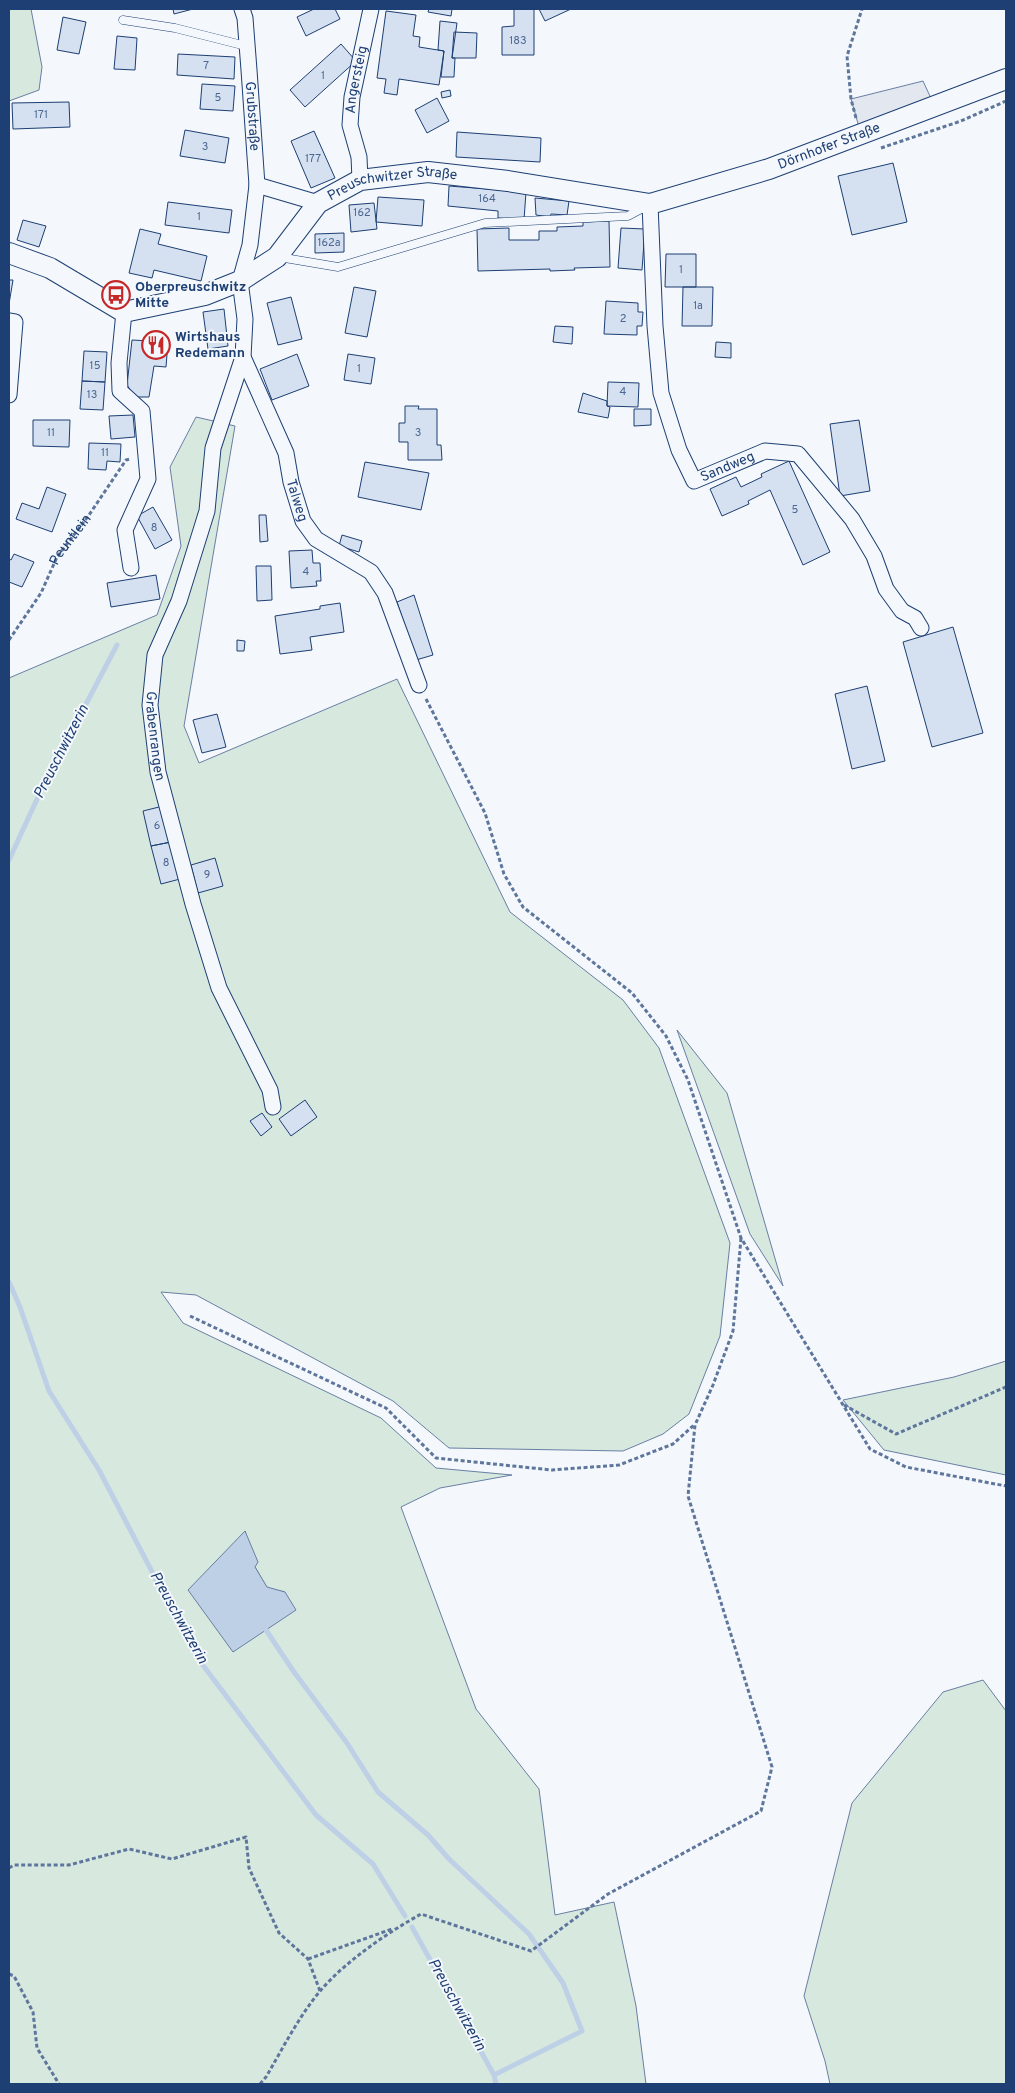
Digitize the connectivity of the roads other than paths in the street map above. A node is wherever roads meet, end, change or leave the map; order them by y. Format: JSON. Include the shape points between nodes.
{"nodes":[{"id":1,"x":242,"y":9,"type":"edge"},
{"id":2,"x":371,"y":9,"type":"edge"},
{"id":3,"x":123,"y":20,"type":"dead end"},
{"id":4,"x":246,"y":46,"type":"junction"},
{"id":5,"x":1006,"y":79,"type":"edge"},
{"id":6,"x":360,"y":180,"type":"junction"},
{"id":7,"x":256,"y":185,"type":"junction"},
{"id":8,"x":318,"y":203,"type":"junction"},
{"id":9,"x":650,"y":204,"type":"junction"},
{"id":10,"x":9,"y":253,"type":"edge"},
{"id":11,"x":277,"y":257,"type":"junction"},
{"id":12,"x":240,"y":281,"type":"junction"},
{"id":13,"x":124,"y":312,"type":"junction"},
{"id":14,"x":9,"y":321,"type":"edge"},
{"id":15,"x":243,"y":357,"type":"junction"},
{"id":16,"x":9,"y":395,"type":"edge"},
{"id":17,"x":131,"y":568,"type":"dead end"},
{"id":18,"x":922,"y":628,"type":"dead end"},
{"id":19,"x":418,"y":685,"type":"road end"},
{"id":20,"x":273,"y":1107,"type":"dead end"}],
"edges":[{"from":1,"to":4,"type":"street","name":"Grubstraße"},
{"from":2,"to":6,"type":"street","name":"Angersteig","via":[[352,97],[350,124],[359,157]]},
{"from":3,"to":4,"type":"lane","via":[[175,28]]},
{"from":4,"to":7,"type":"street","name":"Grubstraße"},
{"from":5,"to":9,"type":"street","name":"Dörnhofer Straße","via":[[769,170]]},
{"from":6,"to":8,"type":"street","name":"Preuschwitzer Straße"},
{"from":6,"to":9,"type":"street","name":"Preuschwitzer Straße","via":[[428,172],[508,181]]},
{"from":7,"to":8,"type":"street"},
{"from":7,"to":12,"type":"street","name":"Grubstraße","via":[[250,245]]},
{"from":8,"to":11,"type":"street","name":"Preuschwitzer Straße"},
{"from":9,"to":11,"type":"lane","via":[[628,216],[485,223],[338,267]]},
{"from":9,"to":18,"type":"street","name":"Sandweg","via":[[654,326],[661,393],[679,450],[694,481],[765,450],[798,454],[852,519],[874,556],[886,590],[902,611],[915,618]]},
{"from":10,"to":13,"type":"street","via":[[50,268]]},
{"from":11,"to":12,"type":"street","name":"Preuschwitzer Straße"},
{"from":12,"to":13,"type":"street","name":"Preuschwitzer Straße","via":[[205,295]]},
{"from":12,"to":15,"type":"street","name":"Talweg","via":[[245,319]]},
{"from":13,"to":17,"type":"street","via":[[120,391],[142,411],[148,479],[125,530]]},
{"from":14,"to":16,"type":"street","via":[[15,322]]},
{"from":15,"to":19,"type":"street","name":"Talweg","via":[[286,453],[303,521],[316,539],[371,572],[384,593]]},
{"from":15,"to":20,"type":"street","name":"Grabenrangen","via":[[213,448],[207,511],[178,601],[155,655],[150,705],[158,772],[196,914],[219,988],[270,1090]]}]}
